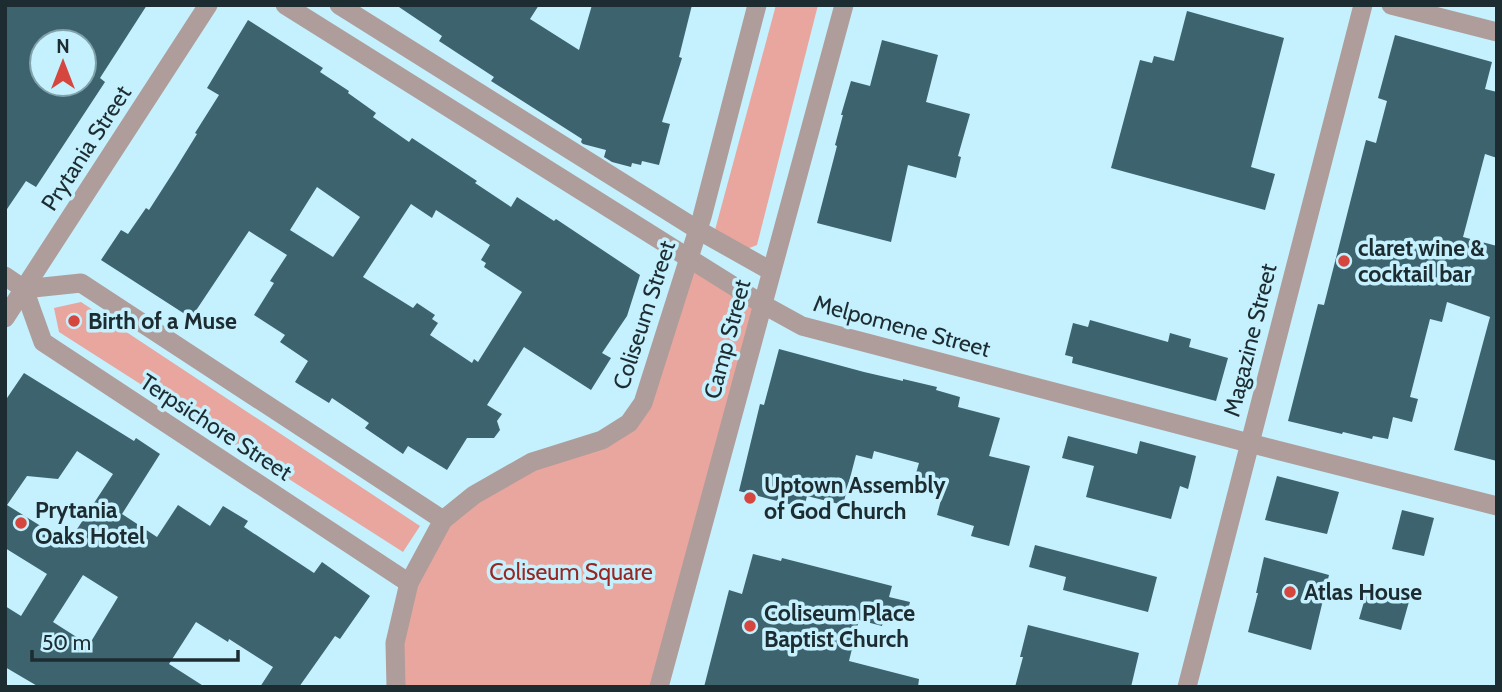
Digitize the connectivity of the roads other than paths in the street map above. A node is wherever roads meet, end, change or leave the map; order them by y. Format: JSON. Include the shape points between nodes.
{"nodes":[{"id":1,"x":208,"y":5,"type":"edge"},
{"id":2,"x":285,"y":5,"type":"edge"},
{"id":3,"x":339,"y":5,"type":"edge"},
{"id":4,"x":757,"y":5,"type":"edge"},
{"id":5,"x":844,"y":5,"type":"edge"},
{"id":6,"x":1363,"y":5,"type":"edge"},
{"id":7,"x":1391,"y":5,"type":"edge"},
{"id":8,"x":1497,"y":32,"type":"edge"},
{"id":9,"x":698,"y":230,"type":"junction"},
{"id":10,"x":688,"y":258,"type":"junction"},
{"id":11,"x":771,"y":271,"type":"junction"},
{"id":12,"x":5,"y":276,"type":"edge"},
{"id":13,"x":24,"y":289,"type":"junction"},
{"id":14,"x":762,"y":304,"type":"junction"},
{"id":15,"x":5,"y":318,"type":"edge"},
{"id":16,"x":1249,"y":443,"type":"junction"},
{"id":17,"x":1497,"y":506,"type":"edge"},
{"id":18,"x":443,"y":520,"type":"junction"},
{"id":19,"x":409,"y":583,"type":"junction"},
{"id":20,"x":396,"y":687,"type":"edge"},
{"id":21,"x":659,"y":687,"type":"edge"},
{"id":22,"x":1187,"y":687,"type":"edge"}],
"edges":[{"from":1,"to":13,"type":"street","name":"Prytania Street"},
{"from":2,"to":10,"type":"street","name":"Melpomene Street"},
{"from":3,"to":9,"type":"street"},
{"from":4,"to":9,"type":"street","name":"Coliseum Street"},
{"from":5,"to":11,"type":"street","name":"Camp Street"},
{"from":6,"to":16,"type":"street","name":"Magazine Street"},
{"from":7,"to":8,"type":"street"},
{"from":9,"to":10,"type":"street","name":"Coliseum Street"},
{"from":9,"to":11,"type":"street"},
{"from":10,"to":14,"type":"street","name":"Melpomene Street"},
{"from":10,"to":18,"type":"street","name":"Coliseum Street","via":[[643,403],[629,423],[602,440],[532,462],[474,495]]},
{"from":11,"to":14,"type":"street","name":"Camp Street"},
{"from":12,"to":13,"type":"street"},
{"from":13,"to":15,"type":"street","name":"Prytania Street"},
{"from":13,"to":18,"type":"street","name":"Terpsichore Street","via":[[81,284]]},
{"from":13,"to":19,"type":"street","name":"Terpsichore Street","via":[[43,342]]},
{"from":14,"to":16,"type":"street","name":"Melpomene Street","via":[[802,326]]},
{"from":14,"to":21,"type":"street","name":"Camp Street"},
{"from":16,"to":17,"type":"street","name":"Melpomene Street"},
{"from":16,"to":22,"type":"street","name":"Magazine Street"},
{"from":18,"to":19,"type":"street","name":"Coliseum Street"},
{"from":19,"to":20,"type":"street","name":"Coliseum Street","via":[[395,643]]}]}
